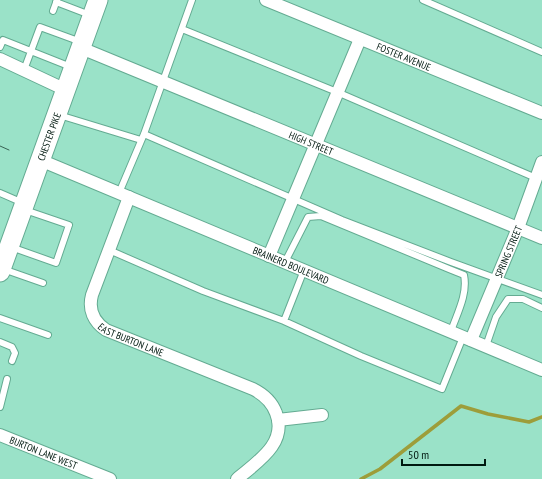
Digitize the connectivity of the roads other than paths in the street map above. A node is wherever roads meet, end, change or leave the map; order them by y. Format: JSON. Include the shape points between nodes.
{"nodes":[{"id":1,"x":192,"y":0,"type":"edge"},
{"id":2,"x":266,"y":0,"type":"edge"},
{"id":3,"x":423,"y":0,"type":"edge"},
{"id":4,"x":56,"y":1,"type":"edge"},
{"id":5,"x":95,"y":8,"type":"edge"},
{"id":6,"x":53,"y":11,"type":"dead end"},
{"id":7,"x":182,"y":29,"type":"junction"},
{"id":8,"x":360,"y":39,"type":"junction"},
{"id":9,"x":82,"y":46,"type":"junction"},
{"id":10,"x":0,"y":47,"type":"edge"},
{"id":11,"x":31,"y":52,"type":"junction"},
{"id":12,"x":542,"y":52,"type":"edge"},
{"id":13,"x":0,"y":59,"type":"edge"},
{"id":14,"x":74,"y":68,"type":"junction"},
{"id":15,"x":24,"y":70,"type":"junction"},
{"id":16,"x":162,"y":82,"type":"junction"},
{"id":17,"x":66,"y":90,"type":"junction"},
{"id":18,"x":337,"y":92,"type":"junction"},
{"id":19,"x":542,"y":113,"type":"edge"},
{"id":20,"x":57,"y":114,"type":"junction"},
{"id":21,"x":144,"y":134,"type":"junction"},
{"id":22,"x":141,"y":140,"type":"junction"},
{"id":23,"x":315,"y":145,"type":"junction"},
{"id":24,"x":40,"y":160,"type":"junction"},
{"id":25,"x":542,"y":163,"type":"edge"},
{"id":26,"x":536,"y":178,"type":"junction"},
{"id":27,"x":0,"y":193,"type":"edge"},
{"id":28,"x":124,"y":195,"type":"junction"},
{"id":29,"x":293,"y":197,"type":"junction"},
{"id":30,"x":24,"y":207,"type":"junction"},
{"id":31,"x":518,"y":228,"type":"junction"},
{"id":32,"x":542,"y":238,"type":"edge"},
{"id":33,"x":109,"y":250,"type":"junction"},
{"id":34,"x":269,"y":256,"type":"junction"},
{"id":35,"x":3,"y":262,"type":"edge"},
{"id":36,"x":285,"y":262,"type":"junction"},
{"id":37,"x":304,"y":270,"type":"junction"},
{"id":38,"x":497,"y":278,"type":"junction"},
{"id":39,"x":43,"y":282,"type":"dead end"},
{"id":40,"x":542,"y":295,"type":"edge"},
{"id":41,"x":542,"y":308,"type":"edge"},
{"id":42,"x":0,"y":318,"type":"edge"},
{"id":43,"x":284,"y":321,"type":"junction"},
{"id":44,"x":451,"y":331,"type":"junction"},
{"id":45,"x":48,"y":335,"type":"dead end"},
{"id":46,"x":467,"y":338,"type":"junction"},
{"id":47,"x":0,"y":342,"type":"edge"},
{"id":48,"x":486,"y":346,"type":"junction"},
{"id":49,"x":12,"y":360,"type":"dead end"},
{"id":50,"x":542,"y":370,"type":"edge"},
{"id":51,"x":7,"y":379,"type":"dead end"},
{"id":52,"x":0,"y":407,"type":"edge"},
{"id":53,"x":322,"y":415,"type":"dead end"},
{"id":54,"x":278,"y":420,"type":"junction"},
{"id":55,"x":0,"y":435,"type":"edge"},
{"id":56,"x":110,"y":479,"type":"edge"},
{"id":57,"x":237,"y":479,"type":"edge"}],
"edges":[{"from":1,"to":7,"type":"lane"},
{"from":2,"to":8,"type":"street","name":"FOSTER AVENUE"},
{"from":3,"to":12,"type":"lane"},
{"from":4,"to":5,"type":"lane"},
{"from":4,"to":6,"type":"lane"},
{"from":5,"to":9,"type":"main road","name":"CHESTER PIKE"},
{"from":7,"to":16,"type":"lane"},
{"from":7,"to":18,"type":"lane"},
{"from":8,"to":18,"type":"street"},
{"from":8,"to":19,"type":"street","name":"FOSTER AVENUE"},
{"from":9,"to":11,"type":"lane","via":[[40,27]]},
{"from":9,"to":14,"type":"main road","name":"CHESTER PIKE"},
{"from":9,"to":16,"type":"street","name":"HIGH STREET"},
{"from":10,"to":11,"type":"lane","via":[[3,40]]},
{"from":11,"to":14,"type":"lane"},
{"from":11,"to":15,"type":"lane"},
{"from":13,"to":15,"type":"street"},
{"from":14,"to":17,"type":"main road","name":"CHESTER PIKE"},
{"from":15,"to":17,"type":"street"},
{"from":16,"to":21,"type":"lane"},
{"from":16,"to":23,"type":"street","name":"HIGH STREET"},
{"from":17,"to":20,"type":"main road","name":"CHESTER PIKE"},
{"from":18,"to":23,"type":"street"},
{"from":18,"to":26,"type":"lane"},
{"from":20,"to":22,"type":"lane"},
{"from":20,"to":24,"type":"main road","name":"CHESTER PIKE"},
{"from":21,"to":22,"type":"lane"},
{"from":21,"to":29,"type":"lane"},
{"from":22,"to":28,"type":"lane"},
{"from":23,"to":29,"type":"street"},
{"from":23,"to":31,"type":"street","name":"HIGH STREET"},
{"from":24,"to":28,"type":"street","name":"BRAINERD BOULEVARD"},
{"from":24,"to":30,"type":"main road","name":"CHESTER PIKE"},
{"from":25,"to":26,"type":"street","name":"SPRING STREET"},
{"from":26,"to":31,"type":"street","name":"SPRING STREET"},
{"from":27,"to":30,"type":"lane"},
{"from":28,"to":33,"type":"street","name":"EAST BURTON LANE"},
{"from":28,"to":34,"type":"street","name":"BRAINERD BOULEVARD"},
{"from":29,"to":34,"type":"street"},
{"from":29,"to":38,"type":"lane","via":[[350,222]]},
{"from":30,"to":35,"type":"main road","name":"CHESTER PIKE"},
{"from":30,"to":35,"type":"lane","via":[[69,225],[56,263]]},
{"from":31,"to":32,"type":"street","name":"HIGH STREET"},
{"from":31,"to":38,"type":"street","name":"SPRING STREET"},
{"from":33,"to":43,"type":"lane","via":[[204,291]]},
{"from":33,"to":54,"type":"street","name":"EAST BURTON LANE","via":[[91,300],[91,311],[97,322],[106,330],[258,392],[271,403]]},
{"from":34,"to":36,"type":"street","name":"BRAINERD BOULEVARD"},
{"from":35,"to":39,"type":"lane"},
{"from":36,"to":37,"type":"street","name":"BRAINERD BOULEVARD"},
{"from":36,"to":44,"type":"lane","via":[[308,217],[320,216],[449,268],[464,275],[466,284]]},
{"from":37,"to":43,"type":"lane"},
{"from":37,"to":44,"type":"street","name":"BRAINERD BOULEVARD"},
{"from":38,"to":40,"type":"lane"},
{"from":38,"to":46,"type":"street","name":"SPRING STREET"},
{"from":41,"to":48,"type":"lane","via":[[523,300],[508,299],[496,317]]},
{"from":42,"to":45,"type":"lane"},
{"from":43,"to":46,"type":"lane","via":[[442,389]]},
{"from":44,"to":46,"type":"street","name":"BRAINERD BOULEVARD"},
{"from":46,"to":48,"type":"street","name":"BRAINERD BOULEVARD"},
{"from":47,"to":49,"type":"lane","via":[[12,347],[15,353]]},
{"from":48,"to":50,"type":"street","name":"BRAINERD BOULEVARD"},
{"from":51,"to":52,"type":"lane"},
{"from":53,"to":54,"type":"street"},
{"from":54,"to":57,"type":"street","via":[[279,431],[273,446]]},
{"from":55,"to":56,"type":"street","name":"BURTON LANE WEST"}]}
